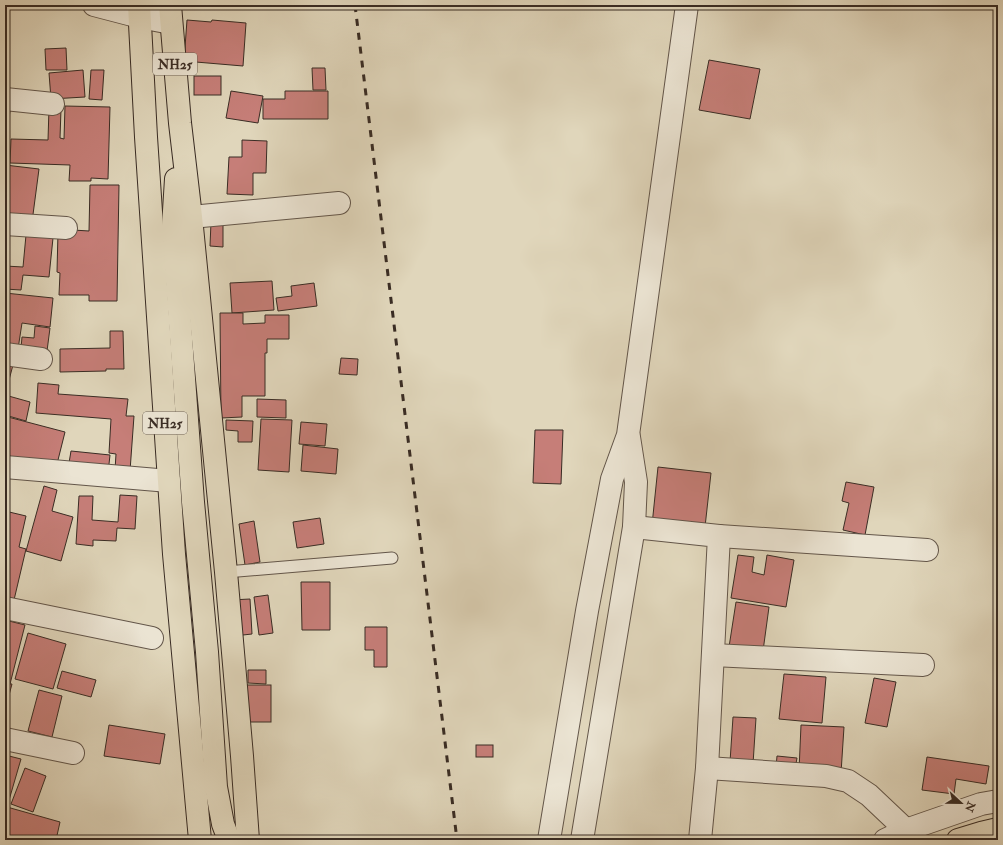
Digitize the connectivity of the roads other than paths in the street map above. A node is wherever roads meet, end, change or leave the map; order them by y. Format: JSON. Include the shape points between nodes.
{"nodes":[{"id":1,"x":94,"y":5,"type":"edge"},
{"id":2,"x":688,"y":5,"type":"edge"},
{"id":3,"x":140,"y":11,"type":"edge"},
{"id":4,"x":171,"y":14,"type":"edge"},
{"id":5,"x":5,"y":99,"type":"edge"},
{"id":6,"x":53,"y":104,"type":"dead end"},
{"id":7,"x":147,"y":154,"type":"junction"},
{"id":8,"x":339,"y":203,"type":"dead end"},
{"id":9,"x":182,"y":222,"type":"junction"},
{"id":10,"x":5,"y":224,"type":"edge"},
{"id":11,"x":66,"y":228,"type":"dead end"},
{"id":12,"x":5,"y":354,"type":"edge"},
{"id":13,"x":41,"y":359,"type":"dead end"},
{"id":14,"x":628,"y":435,"type":"junction"},
{"id":15,"x":5,"y":467,"type":"edge"},
{"id":16,"x":169,"y":481,"type":"junction"},
{"id":17,"x":634,"y":527,"type":"junction"},
{"id":18,"x":719,"y":536,"type":"junction"},
{"id":19,"x":927,"y":550,"type":"dead end"},
{"id":20,"x":392,"y":558,"type":"dead end"},
{"id":21,"x":226,"y":572,"type":"junction"},
{"id":22,"x":5,"y":608,"type":"edge"},
{"id":23,"x":152,"y":638,"type":"dead end"},
{"id":24,"x":713,"y":655,"type":"junction"},
{"id":25,"x":923,"y":665,"type":"dead end"},
{"id":26,"x":5,"y":739,"type":"edge"},
{"id":27,"x":73,"y":753,"type":"dead end"},
{"id":28,"x":707,"y":768,"type":"junction"},
{"id":29,"x":998,"y":801,"type":"edge"},
{"id":30,"x":906,"y":830,"type":"junction"},
{"id":31,"x":998,"y":830,"type":"edge"},
{"id":32,"x":200,"y":840,"type":"edge"},
{"id":33,"x":230,"y":840,"type":"edge"},
{"id":34,"x":248,"y":840,"type":"edge"},
{"id":35,"x":550,"y":840,"type":"edge"},
{"id":36,"x":582,"y":840,"type":"edge"},
{"id":37,"x":700,"y":840,"type":"edge"},
{"id":38,"x":885,"y":840,"type":"edge"},
{"id":39,"x":958,"y":840,"type":"edge"}],
"edges":[{"from":1,"to":3,"type":"street"},
{"from":2,"to":14,"type":"street"},
{"from":3,"to":4,"type":"street"},
{"from":3,"to":7,"type":"main road","number":"NH25"},
{"from":4,"to":9,"type":"main road","number":"NH25","via":[[180,123]]},
{"from":5,"to":6,"type":"street"},
{"from":7,"to":9,"type":"main road"},
{"from":7,"to":16,"type":"main road","number":"NH25"},
{"from":8,"to":9,"type":"street"},
{"from":9,"to":21,"type":"main road"},
{"from":9,"to":33,"type":"main road","via":[[193,502],[216,787],[223,824]]},
{"from":10,"to":11,"type":"street"},
{"from":12,"to":13,"type":"street"},
{"from":14,"to":17,"type":"street","via":[[636,482]]},
{"from":14,"to":35,"type":"street","via":[[612,479],[587,611]]},
{"from":15,"to":16,"type":"street"},
{"from":16,"to":32,"type":"main road","number":"NH25"},
{"from":17,"to":18,"type":"street"},
{"from":17,"to":36,"type":"street"},
{"from":18,"to":19,"type":"street"},
{"from":18,"to":24,"type":"street"},
{"from":20,"to":21,"type":"lane"},
{"from":21,"to":34,"type":"main road"},
{"from":22,"to":23,"type":"street"},
{"from":24,"to":25,"type":"street"},
{"from":24,"to":28,"type":"street"},
{"from":26,"to":27,"type":"street"},
{"from":28,"to":30,"type":"street","via":[[826,776],[848,781],[869,795]]},
{"from":28,"to":37,"type":"street"},
{"from":29,"to":30,"type":"street","via":[[981,804]]},
{"from":30,"to":38,"type":"street"},
{"from":31,"to":39,"type":"main road"}]}
